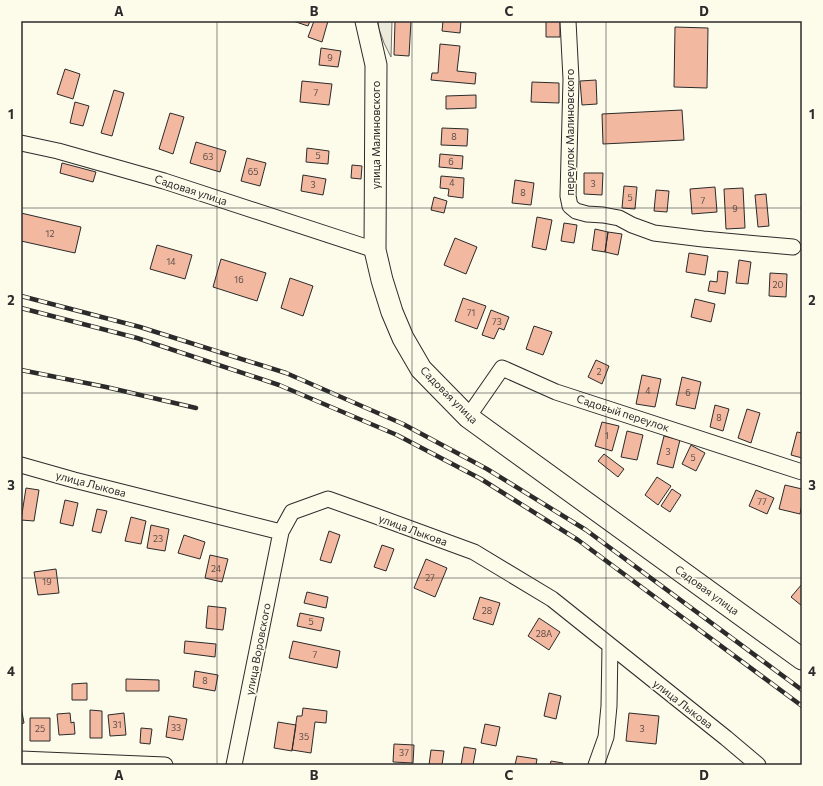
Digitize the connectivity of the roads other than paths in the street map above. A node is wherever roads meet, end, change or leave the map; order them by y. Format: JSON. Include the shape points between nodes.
{"nodes":[{"id":1,"x":366,"y":21,"type":"edge"},
{"id":2,"x":568,"y":21,"type":"edge"},
{"id":3,"x":21,"y":142,"type":"edge"},
{"id":4,"x":793,"y":247,"type":"dead end"},
{"id":5,"x":375,"y":250,"type":"junction"},
{"id":6,"x":468,"y":417,"type":"junction"},
{"id":7,"x":21,"y":465,"type":"edge"},
{"id":8,"x":802,"y":472,"type":"edge"},
{"id":9,"x":281,"y":532,"type":"junction"},
{"id":10,"x":610,"y":646,"type":"junction"},
{"id":11,"x":802,"y":659,"type":"edge"},
{"id":12,"x":21,"y":759,"type":"edge"},
{"id":13,"x":165,"y":765,"type":"edge"},
{"id":14,"x":234,"y":765,"type":"edge"},
{"id":15,"x":596,"y":765,"type":"edge"},
{"id":16,"x":758,"y":765,"type":"edge"}],
"edges":[{"from":1,"to":5,"type":"street","name":"улица Малиновского","via":[[376,65]]},
{"from":2,"to":4,"type":"street","name":"переулок Малиновского","via":[[571,79],[568,196],[570,206],[587,214],[619,218],[654,233]]},
{"from":3,"to":5,"type":"street","name":"Садовая улица","via":[[164,182]]},
{"from":5,"to":6,"type":"street","name":"Садовая улица","via":[[392,312],[403,338],[421,369]]},
{"from":6,"to":8,"type":"street","name":"Садовый переулок","via":[[502,368],[556,392]]},
{"from":6,"to":11,"type":"street","name":"Садовая улица"},
{"from":7,"to":9,"type":"street","name":"улица Лыкова"},
{"from":9,"to":10,"type":"street","name":"улица Лыкова","via":[[292,512],[328,499],[474,552],[552,599]]},
{"from":9,"to":14,"type":"street","name":"улица Воровского"},
{"from":10,"to":15,"type":"street","via":[[606,737]]},
{"from":10,"to":16,"type":"street","name":"улица Лыкова"},
{"from":12,"to":13,"type":"street"}]}
